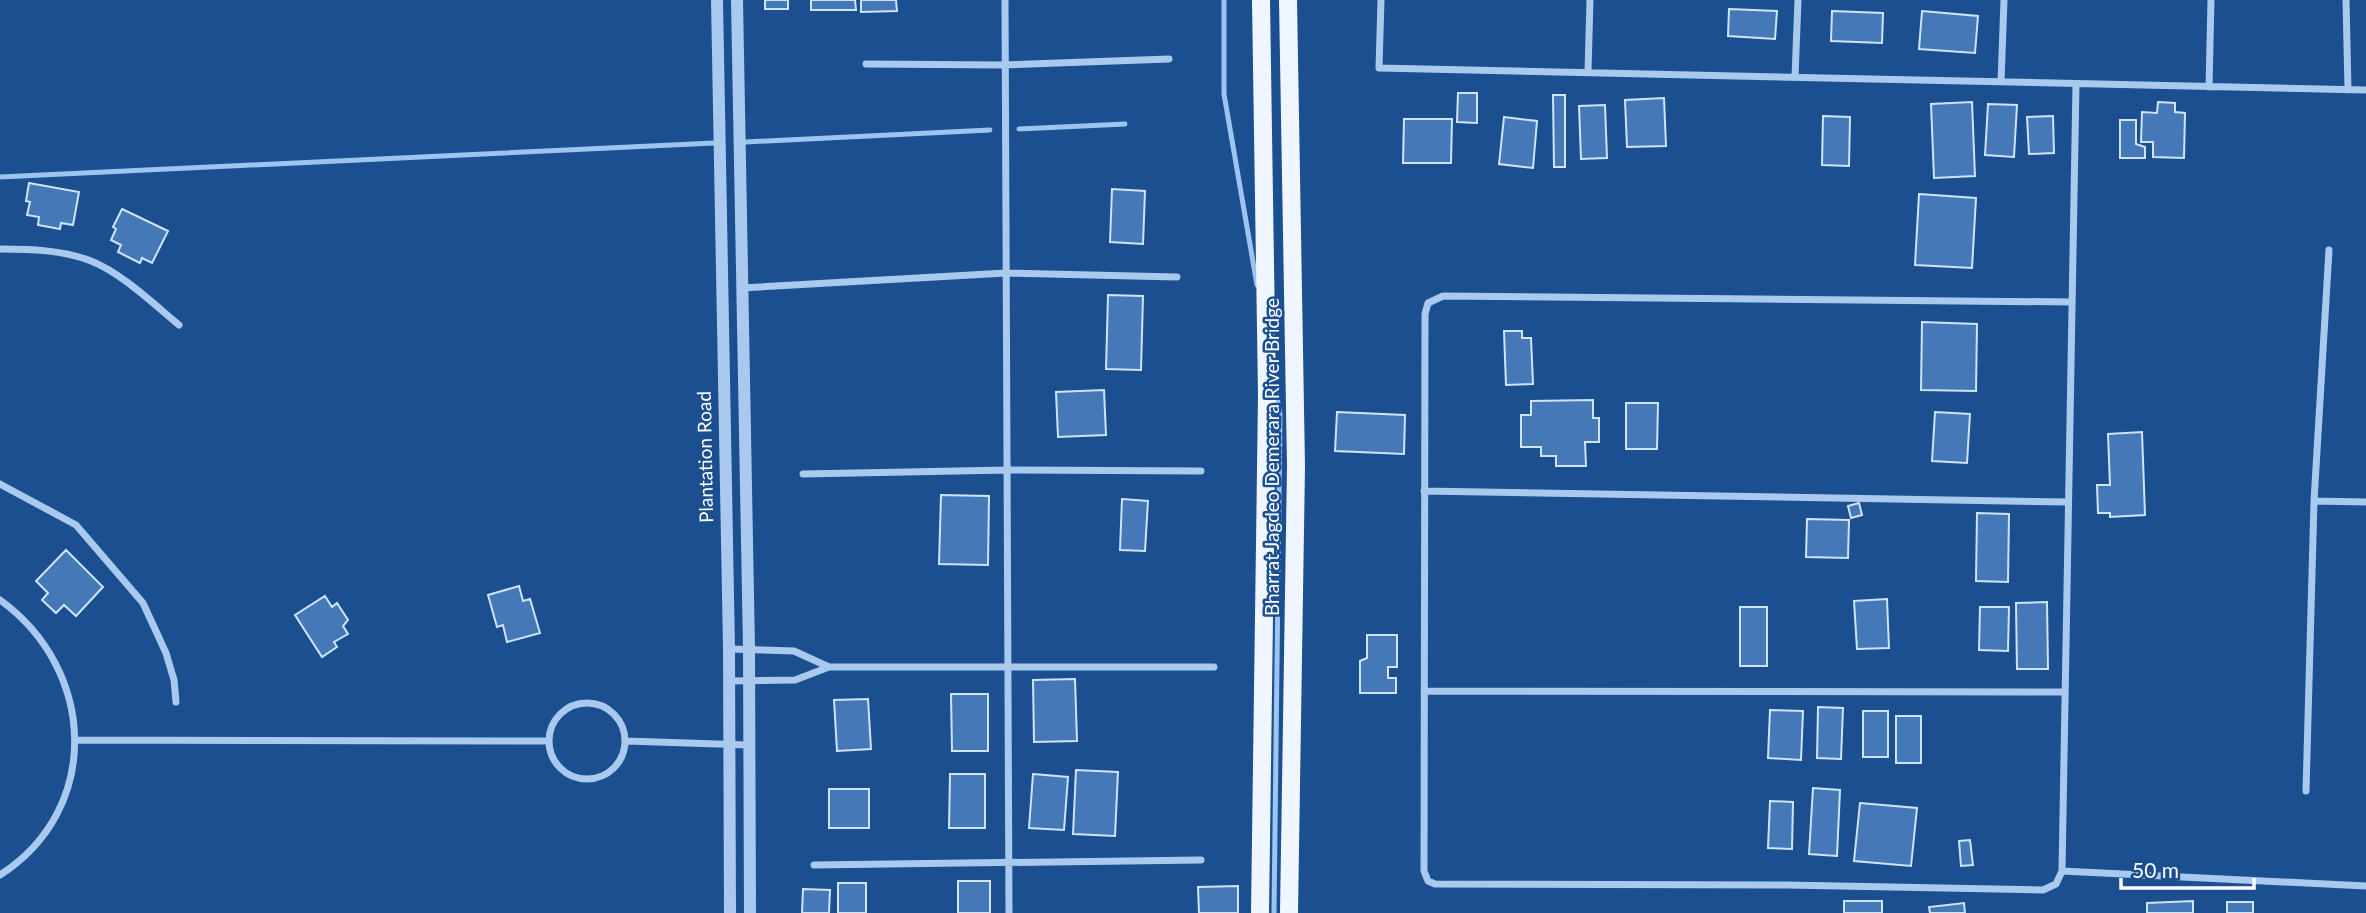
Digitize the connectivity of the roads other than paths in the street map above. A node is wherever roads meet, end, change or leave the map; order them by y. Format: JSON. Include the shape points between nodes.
{"nodes":[{"id":1,"x":717,"y":0,"type":"edge"},
{"id":2,"x":737,"y":0,"type":"edge"},
{"id":3,"x":1005,"y":0,"type":"edge"},
{"id":4,"x":1261,"y":0,"type":"edge"},
{"id":5,"x":1288,"y":0,"type":"edge"},
{"id":6,"x":1381,"y":0,"type":"edge"},
{"id":7,"x":1590,"y":0,"type":"edge"},
{"id":8,"x":1798,"y":0,"type":"edge"},
{"id":9,"x":2004,"y":0,"type":"edge"},
{"id":10,"x":2211,"y":0,"type":"edge"},
{"id":11,"x":2346,"y":0,"type":"edge"},
{"id":12,"x":1169,"y":59,"type":"dead end"},
{"id":13,"x":866,"y":64,"type":"dead end"},
{"id":14,"x":1004,"y":65,"type":"junction"},
{"id":15,"x":1588,"y":72,"type":"junction"},
{"id":16,"x":1796,"y":77,"type":"junction"},
{"id":17,"x":2001,"y":82,"type":"junction"},
{"id":18,"x":2076,"y":84,"type":"junction"},
{"id":19,"x":2209,"y":87,"type":"junction"},
{"id":20,"x":2348,"y":90,"type":"junction"},
{"id":21,"x":2366,"y":90,"type":"edge"},
{"id":22,"x":0,"y":249,"type":"edge"},
{"id":23,"x":2329,"y":250,"type":"dead end"},
{"id":24,"x":1006,"y":273,"type":"junction"},
{"id":25,"x":1177,"y":277,"type":"dead end"},
{"id":26,"x":741,"y":288,"type":"junction"},
{"id":27,"x":2072,"y":302,"type":"junction"},
{"id":28,"x":179,"y":325,"type":"dead end"},
{"id":29,"x":1008,"y":470,"type":"junction"},
{"id":30,"x":1201,"y":471,"type":"dead end"},
{"id":31,"x":803,"y":474,"type":"dead end"},
{"id":32,"x":0,"y":484,"type":"edge"},
{"id":33,"x":1424,"y":491,"type":"junction"},
{"id":34,"x":2314,"y":501,"type":"junction"},
{"id":35,"x":2068,"y":502,"type":"junction"},
{"id":36,"x":2366,"y":502,"type":"edge"},
{"id":37,"x":0,"y":600,"type":"edge"},
{"id":38,"x":729,"y":649,"type":"junction"},
{"id":39,"x":749,"y":649,"type":"junction"},
{"id":40,"x":829,"y":667,"type":"junction"},
{"id":41,"x":1214,"y":667,"type":"dead end"},
{"id":42,"x":1008,"y":669,"type":"junction"},
{"id":43,"x":729,"y":681,"type":"junction"},
{"id":44,"x":748,"y":681,"type":"junction"},
{"id":45,"x":1424,"y":691,"type":"junction"},
{"id":46,"x":2065,"y":692,"type":"junction"},
{"id":47,"x":176,"y":702,"type":"dead end"},
{"id":48,"x":75,"y":740,"type":"junction"},
{"id":49,"x":549,"y":741,"type":"junction"},
{"id":50,"x":625,"y":741,"type":"junction"},
{"id":51,"x":728,"y":745,"type":"junction"},
{"id":52,"x":748,"y":745,"type":"junction"},
{"id":53,"x":2306,"y":791,"type":"dead end"},
{"id":54,"x":1200,"y":860,"type":"dead end"},
{"id":55,"x":1009,"y":862,"type":"junction"},
{"id":56,"x":814,"y":865,"type":"dead end"},
{"id":57,"x":2062,"y":871,"type":"junction"},
{"id":58,"x":0,"y":875,"type":"edge"},
{"id":59,"x":2366,"y":886,"type":"edge"},
{"id":60,"x":730,"y":913,"type":"edge"},
{"id":61,"x":750,"y":913,"type":"edge"},
{"id":62,"x":1009,"y":913,"type":"edge"},
{"id":63,"x":1260,"y":913,"type":"edge"},
{"id":64,"x":1289,"y":913,"type":"edge"}],
"edges":[{"from":1,"to":38,"type":"street","name":"Plantation Road"},
{"from":2,"to":26,"type":"street","name":"Plantation Road"},
{"from":3,"to":14,"type":"street"},
{"from":4,"to":63,"type":"main road","name":"Bharrat Jagdeo Demerara River Bridge","via":[[1267,430]]},
{"from":5,"to":64,"type":"main road","name":"Bharrat Jagdeo Demerara River Bridge","via":[[1296,466]]},
{"from":6,"to":15,"type":"street","via":[[1379,68]]},
{"from":7,"to":15,"type":"street"},
{"from":8,"to":16,"type":"street"},
{"from":9,"to":17,"type":"street"},
{"from":10,"to":19,"type":"street"},
{"from":11,"to":20,"type":"street"},
{"from":12,"to":14,"type":"street"},
{"from":13,"to":14,"type":"street"},
{"from":14,"to":24,"type":"street"},
{"from":15,"to":16,"type":"street"},
{"from":16,"to":17,"type":"street"},
{"from":17,"to":18,"type":"street"},
{"from":18,"to":19,"type":"street"},
{"from":18,"to":27,"type":"street"},
{"from":19,"to":20,"type":"street"},
{"from":20,"to":21,"type":"street"},
{"from":22,"to":28,"type":"street","via":[[37,249],[92,261]]},
{"from":23,"to":34,"type":"street"},
{"from":24,"to":25,"type":"street"},
{"from":24,"to":26,"type":"street"},
{"from":24,"to":29,"type":"street"},
{"from":26,"to":39,"type":"street","name":"Plantation Road"},
{"from":27,"to":33,"type":"street","via":[[1443,296],[1428,303],[1425,314]]},
{"from":27,"to":35,"type":"street"},
{"from":29,"to":30,"type":"street"},
{"from":29,"to":31,"type":"street"},
{"from":29,"to":42,"type":"street"},
{"from":32,"to":47,"type":"street","via":[[76,524],[143,603],[166,653]]},
{"from":33,"to":35,"type":"street"},
{"from":33,"to":45,"type":"street"},
{"from":34,"to":36,"type":"street"},
{"from":34,"to":53,"type":"street"},
{"from":35,"to":46,"type":"street"},
{"from":37,"to":48,"type":"street","via":[[29,624],[54,658],[70,698]]},
{"from":38,"to":39,"type":"street"},
{"from":38,"to":43,"type":"street","name":"Plantation Road"},
{"from":39,"to":40,"type":"street","via":[[794,652]]},
{"from":39,"to":44,"type":"street","name":"Plantation Road"},
{"from":40,"to":42,"type":"street"},
{"from":40,"to":44,"type":"street","via":[[795,680]]},
{"from":41,"to":42,"type":"street"},
{"from":42,"to":55,"type":"street"},
{"from":43,"to":44,"type":"street"},
{"from":43,"to":51,"type":"street","name":"Plantation Road"},
{"from":44,"to":52,"type":"street","name":"Plantation Road"},
{"from":45,"to":46,"type":"street"},
{"from":45,"to":57,"type":"street","via":[[1424,871],[1435,884],[2043,890],[2056,884]]},
{"from":46,"to":57,"type":"street"},
{"from":48,"to":49,"type":"street"},
{"from":48,"to":58,"type":"street","via":[[69,782],[52,822],[26,855]]},
{"from":49,"to":50,"type":"street","via":[[561,714],[588,703],[614,714]]},
{"from":49,"to":50,"type":"street","via":[[560,768],[587,779],[614,769]]},
{"from":50,"to":51,"type":"street"},
{"from":51,"to":52,"type":"street"},
{"from":51,"to":60,"type":"street","name":"Plantation Road"},
{"from":52,"to":61,"type":"street","name":"Plantation Road"},
{"from":54,"to":55,"type":"street"},
{"from":55,"to":56,"type":"street"},
{"from":55,"to":62,"type":"street"},
{"from":57,"to":59,"type":"street"}]}
